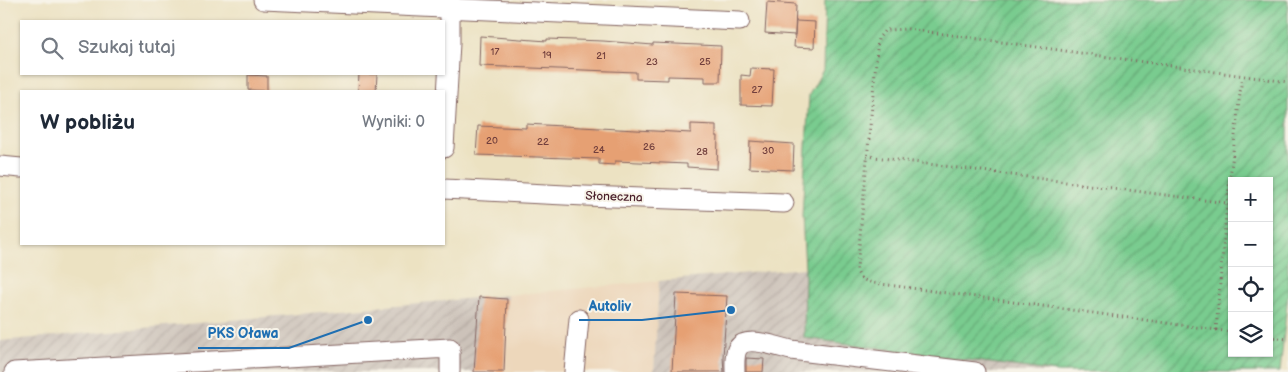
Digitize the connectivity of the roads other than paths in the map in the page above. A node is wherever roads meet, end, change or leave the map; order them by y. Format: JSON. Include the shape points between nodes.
{"nodes":[{"id":1,"x":263,"y":0,"type":"edge"},
{"id":2,"x":450,"y":5,"type":"edge"},
{"id":3,"x":740,"y":21,"type":"dead end"},
{"id":4,"x":445,"y":130,"type":"edge"},
{"id":5,"x":0,"y":166,"type":"edge"},
{"id":6,"x":20,"y":168,"type":"edge"},
{"id":7,"x":445,"y":189,"type":"edge"},
{"id":8,"x":784,"y":203,"type":"dead end"},
{"id":9,"x":579,"y":319,"type":"dead end"},
{"id":10,"x":14,"y":372,"type":"edge"},
{"id":11,"x":23,"y":372,"type":"edge"},
{"id":12,"x":450,"y":372,"type":"edge"},
{"id":13,"x":574,"y":372,"type":"edge"},
{"id":14,"x":735,"y":372,"type":"edge"},
{"id":15,"x":975,"y":372,"type":"edge"}],
"edges":[{"from":1,"to":2,"type":"street"},
{"from":2,"to":3,"type":"street"},
{"from":2,"to":4,"type":"street"},
{"from":5,"to":6,"type":"street"},
{"from":7,"to":8,"type":"street","name":"Słoneczna"},
{"from":9,"to":13,"type":"street"},
{"from":10,"to":11,"type":"street"},
{"from":11,"to":12,"type":"street","via":[[450,348]]},
{"from":14,"to":15,"type":"street","via":[[736,350],[749,342]]}]}
